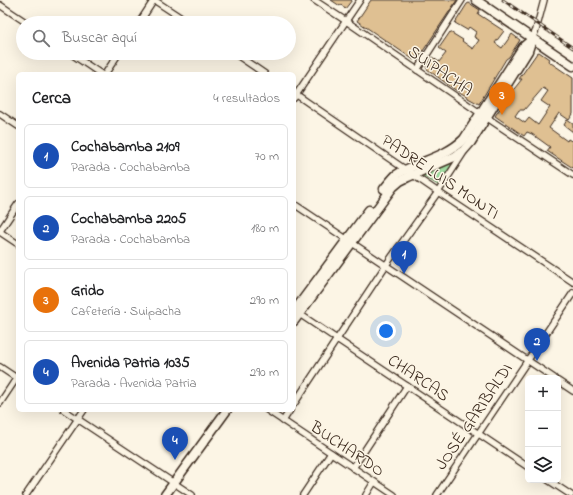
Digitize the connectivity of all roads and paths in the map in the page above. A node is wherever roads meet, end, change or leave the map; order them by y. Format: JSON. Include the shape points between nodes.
{"nodes":[{"id":1,"x":154,"y":0,"type":"edge"},
{"id":2,"x":314,"y":0,"type":"edge"},
{"id":3,"x":360,"y":0,"type":"edge"},
{"id":4,"x":462,"y":0,"type":"edge"},
{"id":5,"x":476,"y":0,"type":"edge"},
{"id":6,"x":544,"y":0,"type":"edge"},
{"id":7,"x":0,"y":5,"type":"edge"},
{"id":8,"x":16,"y":16,"type":"edge"},
{"id":9,"x":144,"y":16,"type":"edge"},
{"id":10,"x":178,"y":16,"type":"edge"},
{"id":11,"x":346,"y":21,"type":"junction"},
{"id":12,"x":532,"y":39,"type":"junction"},
{"id":13,"x":80,"y":60,"type":"edge"},
{"id":14,"x":114,"y":60,"type":"edge"},
{"id":15,"x":244,"y":60,"type":"edge"},
{"id":16,"x":573,"y":66,"type":"edge"},
{"id":17,"x":417,"y":70,"type":"junction"},
{"id":18,"x":98,"y":72,"type":"edge"},
{"id":19,"x":106,"y":72,"type":"edge"},
{"id":20,"x":262,"y":72,"type":"edge"},
{"id":21,"x":296,"y":94,"type":"edge"},
{"id":22,"x":296,"y":96,"type":"edge"},
{"id":23,"x":0,"y":114,"type":"edge"},
{"id":24,"x":483,"y":115,"type":"junction"},
{"id":25,"x":16,"y":125,"type":"edge"},
{"id":26,"x":470,"y":142,"type":"junction"},
{"id":27,"x":449,"y":155,"type":"junction"},
{"id":28,"x":455,"y":166,"type":"junction"},
{"id":29,"x":406,"y":169,"type":"junction"},
{"id":30,"x":413,"y":174,"type":"junction"},
{"id":31,"x":573,"y":175,"type":"edge"},
{"id":32,"x":438,"y":192,"type":"junction"},
{"id":33,"x":296,"y":205,"type":"edge"},
{"id":34,"x":16,"y":207,"type":"edge"},
{"id":35,"x":0,"y":232,"type":"edge"},
{"id":36,"x":350,"y":241,"type":"junction"},
{"id":37,"x":16,"y":243,"type":"edge"},
{"id":38,"x":386,"y":265,"type":"junction"},
{"id":39,"x":573,"y":282,"type":"edge"},
{"id":40,"x":573,"y":293,"type":"edge"},
{"id":41,"x":296,"y":313,"type":"edge"},
{"id":42,"x":296,"y":315,"type":"edge"},
{"id":43,"x":337,"y":339,"type":"junction"},
{"id":44,"x":528,"y":360,"type":"junction"},
{"id":45,"x":0,"y":367,"type":"edge"},
{"id":46,"x":550,"y":375,"type":"edge"},
{"id":47,"x":16,"y":377,"type":"edge"},
{"id":48,"x":16,"y":381,"type":"edge"},
{"id":49,"x":561,"y":383,"type":"edge"},
{"id":50,"x":407,"y":386,"type":"junction"},
{"id":51,"x":573,"y":391,"type":"edge"},
{"id":52,"x":296,"y":401,"type":"edge"},
{"id":53,"x":0,"y":403,"type":"edge"},
{"id":54,"x":67,"y":412,"type":"edge"},
{"id":55,"x":83,"y":412,"type":"edge"},
{"id":56,"x":220,"y":412,"type":"edge"},
{"id":57,"x":225,"y":412,"type":"edge"},
{"id":58,"x":270,"y":412,"type":"edge"},
{"id":59,"x":289,"y":412,"type":"edge"},
{"id":60,"x":78,"y":419,"type":"junction"},
{"id":61,"x":283,"y":420,"type":"junction"},
{"id":62,"x":478,"y":433,"type":"junction"},
{"id":63,"x":331,"y":453,"type":"junction"},
{"id":64,"x":525,"y":464,"type":"edge"},
{"id":65,"x":353,"y":468,"type":"junction"},
{"id":66,"x":172,"y":481,"type":"junction"},
{"id":67,"x":374,"y":482,"type":"junction"},
{"id":68,"x":552,"y":483,"type":"edge"},
{"id":69,"x":26,"y":495,"type":"edge"},
{"id":70,"x":158,"y":495,"type":"edge"},
{"id":71,"x":165,"y":495,"type":"edge"},
{"id":72,"x":192,"y":495,"type":"edge"},
{"id":73,"x":303,"y":495,"type":"edge"},
{"id":74,"x":366,"y":495,"type":"edge"},
{"id":75,"x":394,"y":495,"type":"edge"},
{"id":76,"x":438,"y":495,"type":"edge"},
{"id":77,"x":570,"y":495,"type":"edge"}],
"edges":[{"from":1,"to":9,"type":"street"},
{"from":1,"to":10,"type":"street"},
{"from":2,"to":11,"type":"street","name":"SUIPACHA"},
{"from":3,"to":11,"type":"street"},
{"from":4,"to":17,"type":"street"},
{"from":5,"to":12,"type":"main road"},
{"from":6,"to":12,"type":"street"},
{"from":7,"to":8,"type":"street"},
{"from":11,"to":17,"type":"street","name":"SUIPACHA"},
{"from":11,"to":21,"type":"street"},
{"from":12,"to":16,"type":"main road"},
{"from":12,"to":24,"type":"main road","via":[[528,51]]},
{"from":13,"to":18,"type":"street"},
{"from":14,"to":19,"type":"street"},
{"from":15,"to":20,"type":"street"},
{"from":17,"to":24,"type":"street","name":"SUIPACHA"},
{"from":22,"to":29,"type":"street","name":"PADRE LUIS MONTI"},
{"from":23,"to":25,"type":"street"},
{"from":24,"to":26,"type":"main road"},
{"from":24,"to":27,"type":"main road"},
{"from":24,"to":31,"type":"street","name":"SUIPACHA"},
{"from":26,"to":27,"type":"main road","via":[[459,154]]},
{"from":26,"to":28,"type":"street"},
{"from":27,"to":28,"type":"street"},
{"from":27,"to":29,"type":"main road"},
{"from":27,"to":30,"type":"main road"},
{"from":28,"to":32,"type":"street"},
{"from":29,"to":30,"type":"street","name":"PADRE LUIS MONTI"},
{"from":29,"to":36,"type":"main road","via":[[392,179]]},
{"from":30,"to":32,"type":"street","name":"PADRE LUIS MONTI"},
{"from":30,"to":36,"type":"main road","via":[[393,186]]},
{"from":32,"to":38,"type":"street"},
{"from":32,"to":39,"type":"street","name":"PADRE LUIS MONTI"},
{"from":33,"to":36,"type":"street"},
{"from":34,"to":35,"type":"street"},
{"from":35,"to":37,"type":"street"},
{"from":36,"to":38,"type":"street"},
{"from":36,"to":41,"type":"main road"},
{"from":38,"to":43,"type":"street"},
{"from":38,"to":44,"type":"street"},
{"from":40,"to":44,"type":"street","name":"JOSÉ GARIBALDI"},
{"from":42,"to":43,"type":"street","name":"CHARCAS"},
{"from":43,"to":50,"type":"street","name":"CHARCAS"},
{"from":43,"to":52,"type":"street"},
{"from":44,"to":46,"type":"street"},
{"from":44,"to":62,"type":"street","name":"JOSÉ GARIBALDI"},
{"from":45,"to":47,"type":"street"},
{"from":48,"to":53,"type":"street"},
{"from":49,"to":51,"type":"street"},
{"from":50,"to":62,"type":"street","name":"CHARCAS"},
{"from":50,"to":65,"type":"street"},
{"from":54,"to":60,"type":"street"},
{"from":55,"to":60,"type":"street"},
{"from":56,"to":66,"type":"main road"},
{"from":57,"to":66,"type":"main road"},
{"from":58,"to":61,"type":"street","name":"BUCHARDO"},
{"from":59,"to":61,"type":"street"},
{"from":60,"to":66,"type":"street"},
{"from":60,"to":69,"type":"street"},
{"from":61,"to":63,"type":"street","name":"BUCHARDO"},
{"from":62,"to":64,"type":"street","name":"CHARCAS"},
{"from":62,"to":76,"type":"street","name":"JOSÉ GARIBALDI"},
{"from":63,"to":65,"type":"street","name":"BUCHARDO"},
{"from":63,"to":73,"type":"street"},
{"from":65,"to":67,"type":"street","name":"BUCHARDO"},
{"from":66,"to":70,"type":"main road"},
{"from":66,"to":71,"type":"main road"},
{"from":66,"to":72,"type":"street"},
{"from":67,"to":74,"type":"street"},
{"from":67,"to":75,"type":"street","name":"BUCHARDO"},
{"from":68,"to":77,"type":"street"}]}
